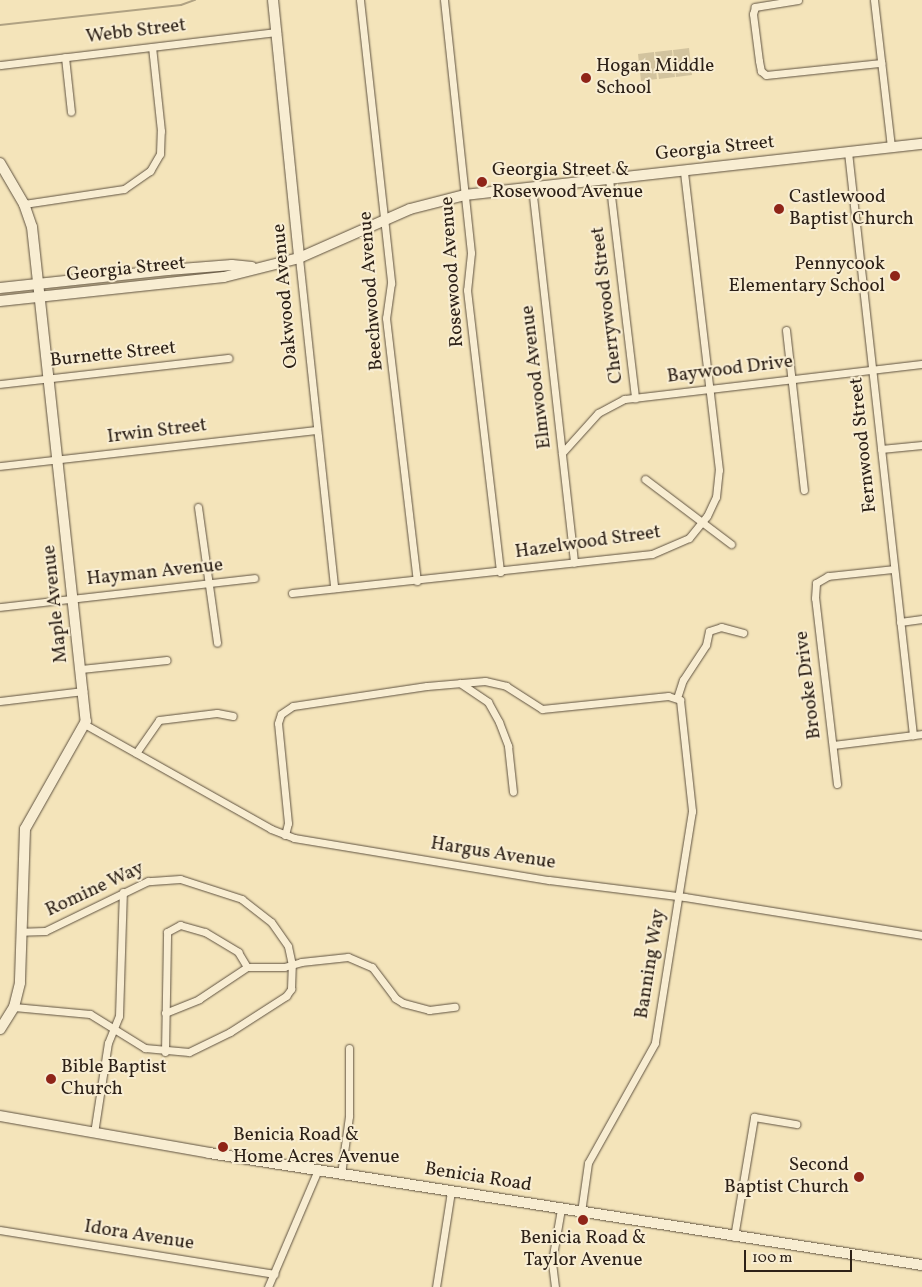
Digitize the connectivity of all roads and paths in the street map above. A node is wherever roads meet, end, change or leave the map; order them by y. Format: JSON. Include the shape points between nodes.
{"nodes":[{"id":1,"x":273,"y":0,"type":"edge"},
{"id":2,"x":360,"y":0,"type":"edge"},
{"id":3,"x":444,"y":0,"type":"edge"},
{"id":4,"x":798,"y":0,"type":"edge"},
{"id":5,"x":874,"y":0,"type":"edge"},
{"id":6,"x":277,"y":32,"type":"junction"},
{"id":7,"x":152,"y":47,"type":"junction"},
{"id":8,"x":65,"y":57,"type":"junction"},
{"id":9,"x":881,"y":64,"type":"junction"},
{"id":10,"x":0,"y":65,"type":"edge"},
{"id":11,"x":71,"y":112,"type":"dead end"},
{"id":12,"x":922,"y":144,"type":"edge"},
{"id":13,"x":891,"y":147,"type":"junction"},
{"id":14,"x":848,"y":152,"type":"junction"},
{"id":15,"x":0,"y":163,"type":"edge"},
{"id":16,"x":684,"y":170,"type":"junction"},
{"id":17,"x":3,"y":175,"type":"edge"},
{"id":18,"x":609,"y":179,"type":"junction"},
{"id":19,"x":532,"y":187,"type":"junction"},
{"id":20,"x":465,"y":195,"type":"junction"},
{"id":21,"x":24,"y":204,"type":"junction"},
{"id":22,"x":384,"y":221,"type":"junction"},
{"id":23,"x":299,"y":258,"type":"junction"},
{"id":24,"x":255,"y":268,"type":"junction"},
{"id":25,"x":38,"y":283,"type":"junction"},
{"id":26,"x":0,"y":288,"type":"edge"},
{"id":27,"x":40,"y":297,"type":"junction"},
{"id":28,"x":0,"y":301,"type":"edge"},
{"id":29,"x":786,"y":330,"type":"dead end"},
{"id":30,"x":229,"y":358,"type":"dead end"},
{"id":31,"x":922,"y":364,"type":"edge"},
{"id":32,"x":872,"y":370,"type":"junction"},
{"id":33,"x":49,"y":378,"type":"junction"},
{"id":34,"x":791,"y":379,"type":"junction"},
{"id":35,"x":0,"y":384,"type":"edge"},
{"id":36,"x":709,"y":389,"type":"junction"},
{"id":37,"x":635,"y":398,"type":"junction"},
{"id":38,"x":317,"y":430,"type":"junction"},
{"id":39,"x":922,"y":445,"type":"edge"},
{"id":40,"x":881,"y":449,"type":"junction"},
{"id":41,"x":562,"y":453,"type":"junction"},
{"id":42,"x":57,"y":460,"type":"junction"},
{"id":43,"x":0,"y":466,"type":"edge"},
{"id":44,"x":645,"y":479,"type":"dead end"},
{"id":45,"x":804,"y":490,"type":"dead end"},
{"id":46,"x":198,"y":507,"type":"dead end"},
{"id":47,"x":703,"y":521,"type":"junction"},
{"id":48,"x":731,"y":544,"type":"dead end"},
{"id":49,"x":574,"y":563,"type":"junction"},
{"id":50,"x":894,"y":569,"type":"junction"},
{"id":51,"x":500,"y":572,"type":"junction"},
{"id":52,"x":254,"y":578,"type":"dead end"},
{"id":53,"x":416,"y":581,"type":"junction"},
{"id":54,"x":209,"y":584,"type":"junction"},
{"id":55,"x":334,"y":588,"type":"junction"},
{"id":56,"x":292,"y":593,"type":"dead end"},
{"id":57,"x":73,"y":598,"type":"junction"},
{"id":58,"x":0,"y":607,"type":"edge"},
{"id":59,"x":922,"y":619,"type":"edge"},
{"id":60,"x":900,"y":622,"type":"junction"},
{"id":61,"x":743,"y":633,"type":"dead end"},
{"id":62,"x":217,"y":643,"type":"dead end"},
{"id":63,"x":167,"y":660,"type":"dead end"},
{"id":64,"x":81,"y":668,"type":"junction"},
{"id":65,"x":460,"y":683,"type":"junction"},
{"id":66,"x":83,"y":691,"type":"junction"},
{"id":67,"x":0,"y":701,"type":"edge"},
{"id":68,"x":679,"y":701,"type":"junction"},
{"id":69,"x":233,"y":716,"type":"dead end"},
{"id":70,"x":86,"y":725,"type":"junction"},
{"id":71,"x":922,"y":734,"type":"edge"},
{"id":72,"x":912,"y":735,"type":"junction"},
{"id":73,"x":833,"y":745,"type":"junction"},
{"id":74,"x":136,"y":753,"type":"junction"},
{"id":75,"x":837,"y":784,"type":"dead end"},
{"id":76,"x":513,"y":792,"type":"dead end"},
{"id":77,"x":285,"y":835,"type":"junction"},
{"id":78,"x":123,"y":892,"type":"junction"},
{"id":79,"x":678,"y":898,"type":"junction"},
{"id":80,"x":22,"y":932,"type":"junction"},
{"id":81,"x":922,"y":935,"type":"edge"},
{"id":82,"x":292,"y":965,"type":"junction"},
{"id":83,"x":247,"y":967,"type":"junction"},
{"id":84,"x":14,"y":1007,"type":"junction"},
{"id":85,"x":455,"y":1007,"type":"dead end"},
{"id":86,"x":165,"y":1013,"type":"junction"},
{"id":87,"x":115,"y":1028,"type":"junction"},
{"id":88,"x":0,"y":1029,"type":"edge"},
{"id":89,"x":349,"y":1048,"type":"dead end"},
{"id":90,"x":165,"y":1052,"type":"junction"},
{"id":91,"x":0,"y":1116,"type":"edge"},
{"id":92,"x":796,"y":1124,"type":"dead end"},
{"id":93,"x":94,"y":1133,"type":"junction"},
{"id":94,"x":318,"y":1170,"type":"junction"},
{"id":95,"x":341,"y":1174,"type":"junction"},
{"id":96,"x":451,"y":1191,"type":"junction"},
{"id":97,"x":561,"y":1209,"type":"junction"},
{"id":98,"x":581,"y":1212,"type":"junction"},
{"id":99,"x":0,"y":1230,"type":"edge"},
{"id":100,"x":734,"y":1237,"type":"junction"},
{"id":101,"x":922,"y":1265,"type":"edge"},
{"id":102,"x":274,"y":1274,"type":"junction"},
{"id":103,"x":268,"y":1287,"type":"edge"},
{"id":104,"x":436,"y":1287,"type":"edge"},
{"id":105,"x":555,"y":1287,"type":"edge"}],
"edges":[{"from":1,"to":6,"type":"main road","name":"Oakwood Avenue"},
{"from":2,"to":22,"type":"street","name":"Beechwood Avenue"},
{"from":3,"to":20,"type":"street","name":"Rosewood Avenue"},
{"from":4,"to":9,"type":"street","via":[[755,7],[753,14],[759,61],[761,71],[766,75]]},
{"from":5,"to":9,"type":"street"},
{"from":6,"to":7,"type":"street","name":"Webb Street"},
{"from":6,"to":23,"type":"main road","name":"Oakwood Avenue"},
{"from":7,"to":8,"type":"street","name":"Webb Street"},
{"from":7,"to":21,"type":"street","via":[[161,131],[160,154],[150,171],[124,189]]},
{"from":8,"to":10,"type":"street","name":"Webb Street"},
{"from":8,"to":11,"type":"street"},
{"from":9,"to":13,"type":"street"},
{"from":12,"to":13,"type":"main road","name":"Georgia Street"},
{"from":13,"to":14,"type":"main road","name":"Georgia Street"},
{"from":14,"to":16,"type":"main road","name":"Georgia Street"},
{"from":14,"to":32,"type":"street","name":"Fernwood Street"},
{"from":15,"to":17,"type":"main road","name":"Maple Avenue"},
{"from":16,"to":18,"type":"main road","name":"Georgia Street"},
{"from":16,"to":36,"type":"street","name":"Hazelwood Street"},
{"from":17,"to":21,"type":"main road","name":"Maple Avenue"},
{"from":18,"to":19,"type":"main road","name":"Georgia Street"},
{"from":18,"to":37,"type":"street","name":"Cherrywood Street"},
{"from":19,"to":20,"type":"main road","name":"Georgia Street"},
{"from":19,"to":41,"type":"street","name":"Elmwood Avenue"},
{"from":20,"to":22,"type":"main road","name":"Georgia Street","via":[[428,203]]},
{"from":20,"to":51,"type":"street","name":"Rosewood Avenue","via":[[472,253],[467,290]]},
{"from":21,"to":25,"type":"main road","name":"Maple Avenue","via":[[32,227]]},
{"from":22,"to":23,"type":"main road","name":"Georgia Street"},
{"from":22,"to":53,"type":"street","name":"Beechwood Avenue","via":[[391,283],[386,318]]},
{"from":23,"to":24,"type":"main road","name":"Georgia Street"},
{"from":23,"to":38,"type":"street","name":"Oakwood Avenue"},
{"from":24,"to":25,"type":"main road","name":"Georgia Street","via":[[214,266]]},
{"from":24,"to":27,"type":"main road","name":"Georgia Street","via":[[224,277]]},
{"from":25,"to":26,"type":"main road","name":"Georgia Street"},
{"from":25,"to":27,"type":"main road","name":"Maple Avenue"},
{"from":27,"to":28,"type":"main road","name":"Georgia Street"},
{"from":27,"to":33,"type":"main road","name":"Maple Avenue"},
{"from":29,"to":34,"type":"street"},
{"from":30,"to":33,"type":"street","name":"Burnette Street"},
{"from":31,"to":32,"type":"street","name":"Baywood Drive"},
{"from":32,"to":34,"type":"street","name":"Baywood Drive"},
{"from":32,"to":40,"type":"street","name":"Fernwood Street"},
{"from":33,"to":35,"type":"street","name":"Burnette Street"},
{"from":33,"to":42,"type":"main road","name":"Maple Avenue"},
{"from":34,"to":36,"type":"street","name":"Baywood Drive"},
{"from":34,"to":45,"type":"street"},
{"from":36,"to":37,"type":"street","name":"Baywood Drive"},
{"from":36,"to":47,"type":"street","name":"Hazelwood Street","via":[[719,485]]},
{"from":37,"to":41,"type":"street","name":"Baywood Drive","via":[[624,399],[598,413]]},
{"from":38,"to":42,"type":"street","name":"Irwin Street"},
{"from":38,"to":55,"type":"street","name":"Oakwood Avenue"},
{"from":39,"to":40,"type":"street"},
{"from":40,"to":50,"type":"street","name":"Fernwood Street"},
{"from":41,"to":49,"type":"street","name":"Elmwood Avenue"},
{"from":42,"to":43,"type":"street","name":"Irwin Street"},
{"from":42,"to":57,"type":"main road","name":"Maple Avenue"},
{"from":44,"to":47,"type":"street"},
{"from":46,"to":54,"type":"street"},
{"from":47,"to":48,"type":"street"},
{"from":47,"to":49,"type":"street","name":"Hazelwood Street","via":[[689,538],[665,551]]},
{"from":49,"to":51,"type":"street","name":"Hazelwood Street"},
{"from":50,"to":60,"type":"street","name":"Fernwood Street"},
{"from":50,"to":73,"type":"street","name":"Brooke Drive","via":[[828,576],[816,583],[815,598]]},
{"from":51,"to":53,"type":"street","name":"Hazelwood Street"},
{"from":52,"to":54,"type":"street","name":"Hayman Avenue"},
{"from":53,"to":55,"type":"street","name":"Hazelwood Street"},
{"from":54,"to":57,"type":"street","name":"Hayman Avenue"},
{"from":54,"to":62,"type":"street"},
{"from":55,"to":56,"type":"street","name":"Hazelwood Street"},
{"from":57,"to":58,"type":"street","name":"Hayman Avenue"},
{"from":57,"to":64,"type":"main road","name":"Maple Avenue"},
{"from":59,"to":60,"type":"street"},
{"from":60,"to":72,"type":"street","name":"Fernwood Street"},
{"from":61,"to":68,"type":"street","via":[[721,627],[710,631],[706,645],[687,672]]},
{"from":63,"to":64,"type":"street"},
{"from":64,"to":66,"type":"main road","name":"Maple Avenue"},
{"from":65,"to":68,"type":"street","via":[[485,681],[506,686],[542,709]]},
{"from":65,"to":76,"type":"street","via":[[488,702],[499,722],[508,746]]},
{"from":65,"to":77,"type":"street","via":[[300,704],[281,714],[278,723],[288,823]]},
{"from":66,"to":67,"type":"street"},
{"from":66,"to":70,"type":"main road","name":"Maple Avenue"},
{"from":68,"to":79,"type":"street","name":"Banning Way","via":[[692,811]]},
{"from":69,"to":74,"type":"street","via":[[217,713],[159,720]]},
{"from":70,"to":74,"type":"street","name":"Hargus Avenue"},
{"from":70,"to":80,"type":"main road","via":[[25,829]]},
{"from":71,"to":72,"type":"street"},
{"from":72,"to":73,"type":"street"},
{"from":73,"to":75,"type":"street","name":"Brooke Drive"},
{"from":74,"to":77,"type":"street","name":"Hargus Avenue"},
{"from":77,"to":79,"type":"street","name":"Hargus Avenue","via":[[549,880]]},
{"from":78,"to":80,"type":"street","name":"Romine Way","via":[[45,931]]},
{"from":78,"to":82,"type":"street","name":"Romine Way","via":[[148,881],[169,878],[236,897],[258,910],[282,934]]},
{"from":78,"to":87,"type":"street","via":[[119,1016]]},
{"from":79,"to":81,"type":"street","name":"Hargus Avenue"},
{"from":79,"to":98,"type":"street","name":"Banning Way","via":[[655,1043],[588,1163]]},
{"from":80,"to":84,"type":"main road","via":[[20,983]]},
{"from":82,"to":83,"type":"street"},
{"from":82,"to":85,"type":"street","via":[[336,958],[357,959],[378,974],[395,998],[403,1003],[430,1010]]},
{"from":82,"to":90,"type":"street","via":[[290,989],[286,996],[206,1046],[190,1052]]},
{"from":83,"to":86,"type":"street","via":[[199,999]]},
{"from":83,"to":86,"type":"street","via":[[238,952],[223,941],[186,926],[172,927],[167,932]]},
{"from":84,"to":87,"type":"street","via":[[90,1014]]},
{"from":84,"to":88,"type":"main road"},
{"from":86,"to":90,"type":"street"},
{"from":87,"to":90,"type":"street","via":[[145,1048]]},
{"from":87,"to":93,"type":"street","via":[[108,1043]]},
{"from":89,"to":95,"type":"street","via":[[349,1116]]},
{"from":91,"to":93,"type":"main road","name":"Benicia Road"},
{"from":92,"to":100,"type":"street","via":[[754,1117]]},
{"from":93,"to":94,"type":"main road","name":"Benicia Road"},
{"from":94,"to":95,"type":"main road","name":"Benicia Road"},
{"from":94,"to":102,"type":"street"},
{"from":95,"to":96,"type":"main road","name":"Benicia Road"},
{"from":96,"to":97,"type":"main road","name":"Benicia Road"},
{"from":96,"to":104,"type":"street"},
{"from":97,"to":98,"type":"main road","name":"Benicia Road"},
{"from":97,"to":105,"type":"street","via":[[552,1261]]},
{"from":98,"to":100,"type":"main road","name":"Benicia Road"},
{"from":99,"to":102,"type":"street","name":"Idora Avenue"},
{"from":100,"to":101,"type":"main road","name":"Benicia Road"},
{"from":102,"to":103,"type":"street"}]}
